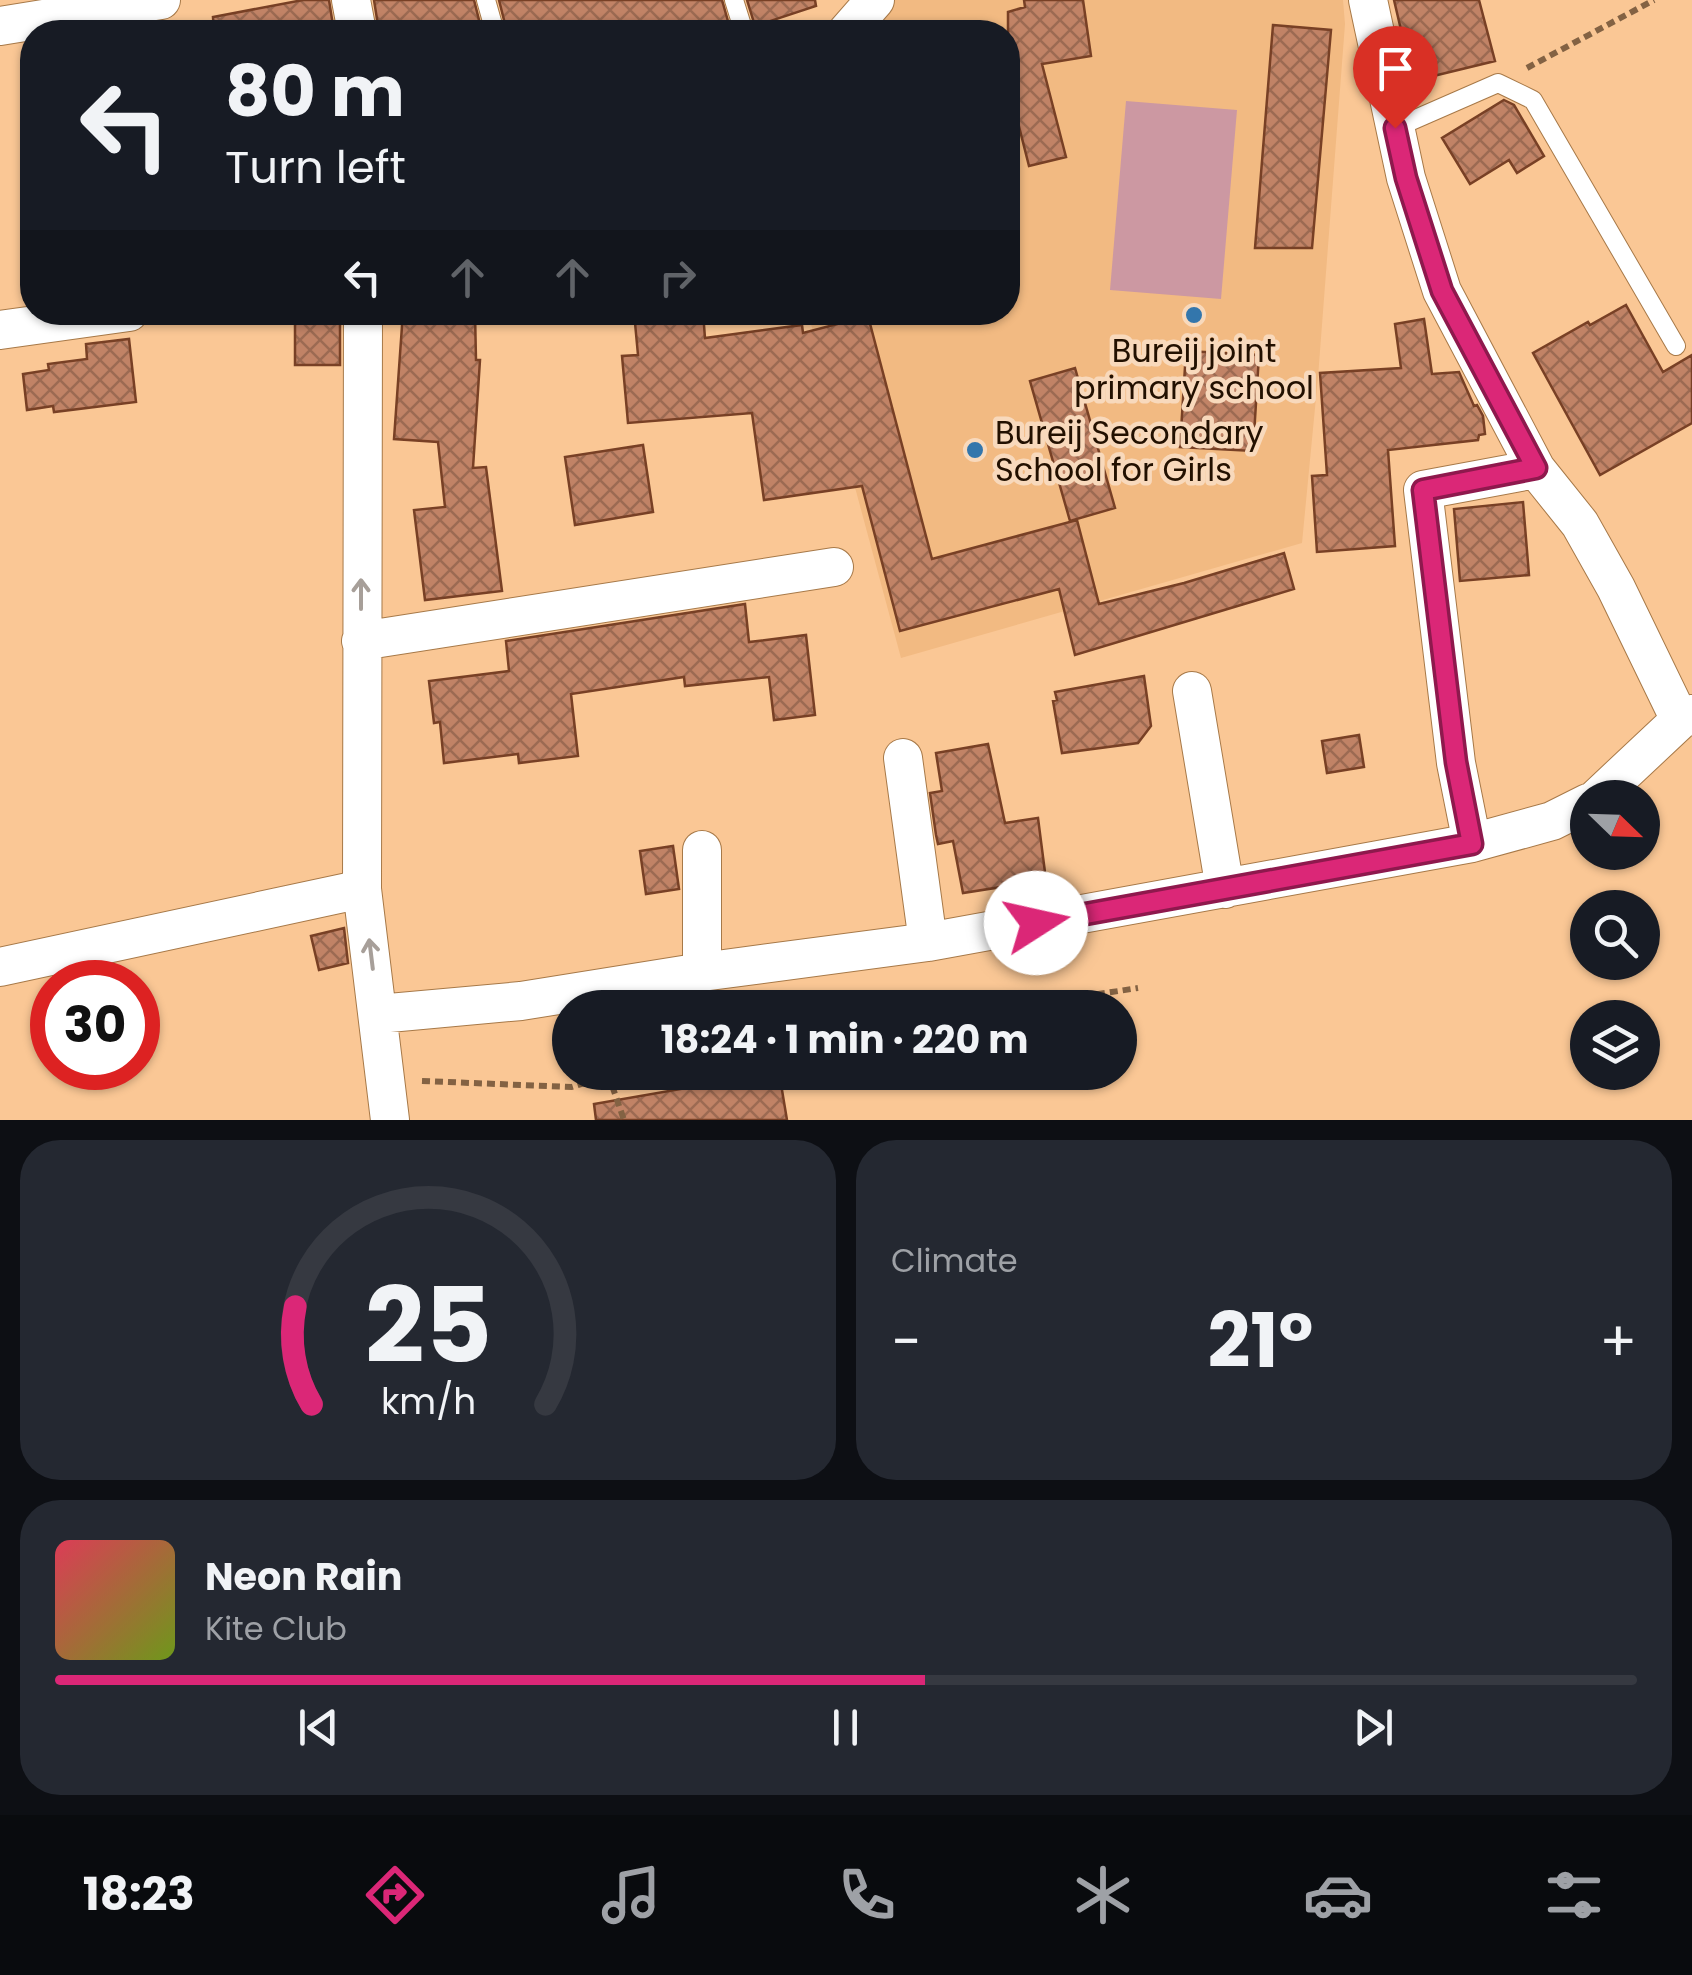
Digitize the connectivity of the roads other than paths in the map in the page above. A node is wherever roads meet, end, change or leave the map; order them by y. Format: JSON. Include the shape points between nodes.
{"nodes":[{"id":1,"x":160,"y":0,"type":"edge"},
{"id":2,"x":875,"y":0,"type":"edge"},
{"id":3,"x":1368,"y":0,"type":"edge"},
{"id":4,"x":37,"y":20,"type":"edge"},
{"id":5,"x":858,"y":20,"type":"edge"},
{"id":6,"x":1395,"y":128,"type":"junction"},
{"id":7,"x":36,"y":325,"type":"edge"},
{"id":8,"x":364,"y":325,"type":"edge"},
{"id":9,"x":0,"y":330,"type":"edge"},
{"id":10,"x":1676,"y":346,"type":"dead end"},
{"id":11,"x":1536,"y":468,"type":"junction"},
{"id":12,"x":834,"y":567,"type":"dead end"},
{"id":13,"x":362,"y":642,"type":"junction"},
{"id":14,"x":1192,"y":691,"type":"dead end"},
{"id":15,"x":1686,"y":717,"type":"edge"},
{"id":16,"x":903,"y":758,"type":"dead end"},
{"id":17,"x":1617,"y":780,"type":"edge"},
{"id":18,"x":1570,"y":812,"type":"edge"},
{"id":19,"x":1472,"y":844,"type":"junction"},
{"id":20,"x":702,"y":850,"type":"dead end"},
{"id":21,"x":362,"y":889,"type":"junction"},
{"id":22,"x":1225,"y":889,"type":"junction"},
{"id":23,"x":928,"y":942,"type":"junction"},
{"id":24,"x":0,"y":967,"type":"edge"},
{"id":25,"x":702,"y":972,"type":"junction"},
{"id":26,"x":378,"y":1014,"type":"junction"},
{"id":27,"x":390,"y":1120,"type":"edge"}],
"edges":[{"from":1,"to":4,"type":"street"},
{"from":2,"to":5,"type":"street"},
{"from":3,"to":6,"type":"street"},
{"from":6,"to":10,"type":"lane","via":[[1498,83],[1534,100]]},
{"from":6,"to":11,"type":"street","via":[[1442,291]]},
{"from":7,"to":9,"type":"street"},
{"from":13,"to":8,"type":"street","one_way":true},
{"from":11,"to":15,"type":"street","via":[[1589,540]]},
{"from":11,"to":19,"type":"street","via":[[1423,490]]},
{"from":12,"to":13,"type":"street"},
{"from":13,"to":21,"type":"street"},
{"from":14,"to":22,"type":"street"},
{"from":15,"to":17,"type":"street"},
{"from":16,"to":23,"type":"street"},
{"from":18,"to":19,"type":"street"},
{"from":19,"to":22,"type":"street"},
{"from":20,"to":25,"type":"street"},
{"from":21,"to":24,"type":"street"},
{"from":26,"to":21,"type":"street","one_way":true},
{"from":22,"to":23,"type":"street"},
{"from":23,"to":25,"type":"street"},
{"from":25,"to":26,"type":"street","via":[[520,1002]]},
{"from":26,"to":27,"type":"street"}]}
